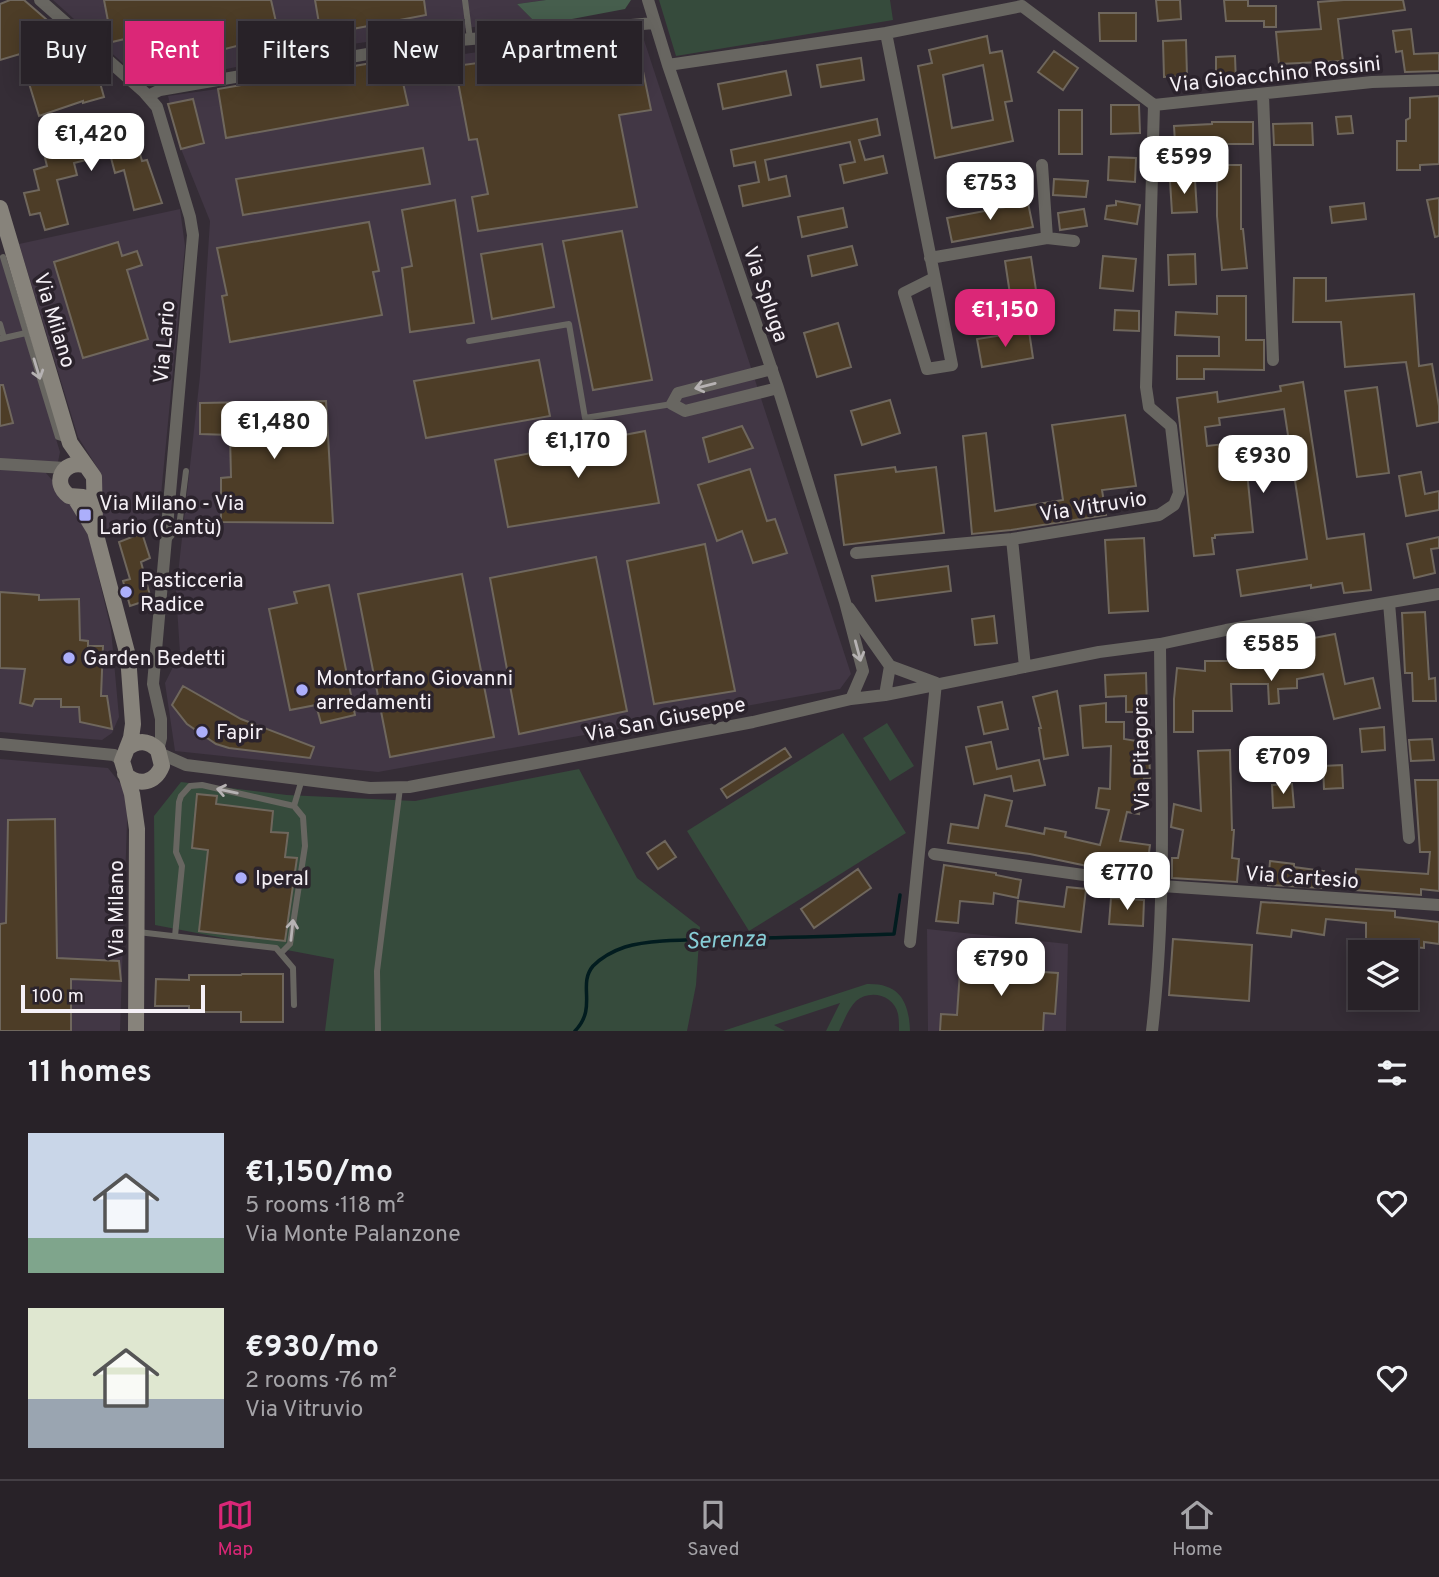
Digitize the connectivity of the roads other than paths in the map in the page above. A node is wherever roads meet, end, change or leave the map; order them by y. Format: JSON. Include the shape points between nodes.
{"nodes":[{"id":1,"x":40,"y":0,"type":"edge"},
{"id":2,"x":465,"y":0,"type":"edge"},
{"id":3,"x":648,"y":0,"type":"edge"},
{"id":4,"x":1022,"y":3,"type":"edge"},
{"id":5,"x":654,"y":23,"type":"junction"},
{"id":6,"x":886,"y":33,"type":"junction"},
{"id":7,"x":470,"y":39,"type":"junction"},
{"id":8,"x":668,"y":65,"type":"junction"},
{"id":9,"x":1439,"y":80,"type":"edge"},
{"id":10,"x":1263,"y":94,"type":"junction"},
{"id":11,"x":148,"y":96,"type":"junction"},
{"id":12,"x":1154,"y":105,"type":"junction"},
{"id":13,"x":1042,"y":165,"type":"dead end"},
{"id":14,"x":0,"y":208,"type":"edge"},
{"id":15,"x":1047,"y":238,"type":"junction"},
{"id":16,"x":1074,"y":241,"type":"dead end"},
{"id":17,"x":6,"y":257,"type":"edge"},
{"id":18,"x":930,"y":258,"type":"junction"},
{"id":19,"x":934,"y":278,"type":"junction"},
{"id":20,"x":0,"y":324,"type":"edge"},
{"id":21,"x":26,"y":333,"type":"junction"},
{"id":22,"x":2,"y":339,"type":"edge"},
{"id":23,"x":469,"y":341,"type":"dead end"},
{"id":24,"x":1273,"y":360,"type":"dead end"},
{"id":25,"x":772,"y":369,"type":"junction"},
{"id":26,"x":778,"y":388,"type":"junction"},
{"id":27,"x":672,"y":404,"type":"junction"},
{"id":28,"x":69,"y":442,"type":"junction"},
{"id":29,"x":0,"y":464,"type":"edge"},
{"id":30,"x":84,"y":465,"type":"junction"},
{"id":31,"x":186,"y":471,"type":"dead end"},
{"id":32,"x":64,"y":472,"type":"junction"},
{"id":33,"x":93,"y":487,"type":"junction"},
{"id":34,"x":75,"y":498,"type":"junction"},
{"id":35,"x":95,"y":531,"type":"junction"},
{"id":36,"x":1012,"y":539,"type":"junction"},
{"id":37,"x":167,"y":541,"type":"junction"},
{"id":38,"x":856,"y":553,"type":"dead end"},
{"id":39,"x":1439,"y":594,"type":"edge"},
{"id":40,"x":845,"y":603,"type":"junction"},
{"id":41,"x":1389,"y":603,"type":"junction"},
{"id":42,"x":1160,"y":644,"type":"junction"},
{"id":43,"x":890,"y":666,"type":"junction"},
{"id":44,"x":1025,"y":667,"type":"junction"},
{"id":45,"x":936,"y":683,"type":"junction"},
{"id":46,"x":885,"y":695,"type":"junction"},
{"id":47,"x":851,"y":699,"type":"junction"},
{"id":48,"x":132,"y":714,"type":"junction"},
{"id":49,"x":0,"y":744,"type":"edge"},
{"id":50,"x":155,"y":747,"type":"junction"},
{"id":51,"x":122,"y":758,"type":"junction"},
{"id":52,"x":186,"y":765,"type":"junction"},
{"id":53,"x":151,"y":778,"type":"junction"},
{"id":54,"x":302,"y":779,"type":"junction"},
{"id":55,"x":400,"y":788,"type":"junction"},
{"id":56,"x":294,"y":806,"type":"junction"},
{"id":57,"x":137,"y":829,"type":"junction"},
{"id":58,"x":1409,"y":838,"type":"dead end"},
{"id":59,"x":934,"y":854,"type":"dead end"},
{"id":60,"x":1162,"y":886,"type":"junction"},
{"id":61,"x":286,"y":902,"type":"dead end"},
{"id":62,"x":295,"y":903,"type":"junction"},
{"id":63,"x":1439,"y":905,"type":"edge"},
{"id":64,"x":136,"y":932,"type":"junction"},
{"id":65,"x":175,"y":936,"type":"junction"},
{"id":66,"x":910,"y":942,"type":"dead end"},
{"id":67,"x":281,"y":953,"type":"junction"},
{"id":68,"x":294,"y":1005,"type":"dead end"},
{"id":69,"x":136,"y":1031,"type":"edge"},
{"id":70,"x":378,"y":1031,"type":"edge"},
{"id":71,"x":1152,"y":1031,"type":"edge"}],
"edges":[{"from":1,"to":11,"type":"street","name":"Via Lario"},
{"from":2,"to":7,"type":"lane"},
{"from":3,"to":5,"type":"street","name":"Via Spluga"},
{"from":4,"to":6,"type":"street"},
{"from":4,"to":12,"type":"street","name":"Via Gioacchino Rossini"},
{"from":5,"to":7,"type":"street"},
{"from":5,"to":8,"type":"street","name":"Via Spluga"},
{"from":6,"to":8,"type":"street"},
{"from":6,"to":18,"type":"street"},
{"from":7,"to":11,"type":"street","via":[[160,90]]},
{"from":8,"to":25,"type":"street","name":"Via Spluga"},
{"from":9,"to":10,"type":"street","name":"Via Gioacchino Rossini"},
{"from":10,"to":12,"type":"street","name":"Via Gioacchino Rossini"},
{"from":10,"to":24,"type":"street"},
{"from":11,"to":37,"type":"street","name":"Via Lario","via":[[160,114],[193,235]]},
{"from":12,"to":36,"type":"street","name":"Via Vitruvio","via":[[1146,387],[1149,407],[1171,426],[1179,493],[1174,505],[1159,515]]},
{"from":13,"to":15,"type":"street"},
{"from":14,"to":17,"type":"main road","name":"Via Milano"},
{"from":15,"to":16,"type":"street"},
{"from":15,"to":18,"type":"street"},
{"from":17,"to":21,"type":"lane"},
{"from":17,"to":28,"type":"main road","name":"Via Milano"},
{"from":18,"to":19,"type":"street"},
{"from":19,"to":19,"type":"street","via":[[952,365],[926,369],[904,293]]},
{"from":20,"to":22,"type":"lane"},
{"from":21,"to":22,"type":"lane"},
{"from":21,"to":28,"type":"lane","one_way":true,"via":[[58,437]]},
{"from":23,"to":27,"type":"lane","via":[[569,324],[585,418]]},
{"from":25,"to":26,"type":"street","name":"Via Spluga"},
{"from":25,"to":27,"type":"street","one_way":true,"via":[[677,393]]},
{"from":26,"to":27,"type":"street","via":[[685,411]]},
{"from":26,"to":40,"type":"street","name":"Via Spluga"},
{"from":28,"to":30,"type":"main road","name":"Via Milano"},
{"from":28,"to":32,"type":"main road","name":"Via Milano"},
{"from":29,"to":32,"type":"street"},
{"from":30,"to":32,"type":"main road"},
{"from":30,"to":33,"type":"main road","via":[[92,472]]},
{"from":31,"to":37,"type":"lane","via":[[179,527]]},
{"from":32,"to":34,"type":"main road","via":[[65,493]]},
{"from":33,"to":34,"type":"main road","via":[[86,496]]},
{"from":33,"to":35,"type":"main road","name":"Via Milano"},
{"from":34,"to":35,"type":"main road","name":"Via Milano"},
{"from":35,"to":48,"type":"main road","name":"Via Milano","via":[[123,629]]},
{"from":36,"to":38,"type":"street","name":"Via Vitruvio"},
{"from":36,"to":44,"type":"street"},
{"from":37,"to":50,"type":"street","name":"Via Lario","via":[[153,684],[161,719]]},
{"from":39,"to":41,"type":"street","name":"Via San Giuseppe"},
{"from":40,"to":43,"type":"street","name":"Via Spluga"},
{"from":40,"to":47,"type":"street","name":"Via Spluga","one_way":true,"via":[[863,671]]},
{"from":41,"to":42,"type":"street","name":"Via San Giuseppe"},
{"from":41,"to":58,"type":"street"},
{"from":42,"to":44,"type":"street","name":"Via San Giuseppe"},
{"from":42,"to":60,"type":"street","name":"Via Pitagora"},
{"from":43,"to":45,"type":"street"},
{"from":43,"to":46,"type":"street"},
{"from":44,"to":45,"type":"street","name":"Via San Giuseppe"},
{"from":45,"to":46,"type":"street","name":"Via San Giuseppe"},
{"from":45,"to":66,"type":"street"},
{"from":46,"to":47,"type":"street","name":"Via San Giuseppe"},
{"from":47,"to":55,"type":"street","name":"Via San Giuseppe","via":[[753,722]]},
{"from":48,"to":50,"type":"main road","name":"Via Milano"},
{"from":48,"to":51,"type":"main road","name":"Via Milano","via":[[131,738]]},
{"from":49,"to":51,"type":"street"},
{"from":50,"to":51,"type":"main road","via":[[134,743]]},
{"from":50,"to":52,"type":"street","name":"Via San Giuseppe"},
{"from":50,"to":53,"type":"main road","via":[[162,766]]},
{"from":51,"to":53,"type":"main road","via":[[135,781]]},
{"from":51,"to":57,"type":"main road","name":"Via Milano"},
{"from":52,"to":53,"type":"street","name":"Via San Giuseppe"},
{"from":52,"to":54,"type":"street","name":"Via San Giuseppe"},
{"from":53,"to":57,"type":"main road","name":"Via Milano"},
{"from":54,"to":55,"type":"street","name":"Via San Giuseppe"},
{"from":54,"to":56,"type":"lane"},
{"from":55,"to":70,"type":"lane","via":[[377,971]]},
{"from":56,"to":62,"type":"lane","via":[[305,829]]},
{"from":56,"to":65,"type":"lane","one_way":true,"via":[[202,785],[184,789],[179,802],[176,852],[182,866]]},
{"from":57,"to":64,"type":"main road","name":"Via Milano"},
{"from":59,"to":60,"type":"street","name":"Via Cartesio"},
{"from":60,"to":63,"type":"street","name":"Via Cartesio"},
{"from":60,"to":71,"type":"street","name":"Via Pitagora"},
{"from":61,"to":62,"type":"lane"},
{"from":67,"to":62,"type":"lane","one_way":true,"via":[[290,944]]},
{"from":64,"to":65,"type":"lane"},
{"from":64,"to":69,"type":"main road","name":"Via Milano"},
{"from":65,"to":67,"type":"lane","via":[[276,948]]},
{"from":67,"to":68,"type":"lane","via":[[293,968]]}]}
